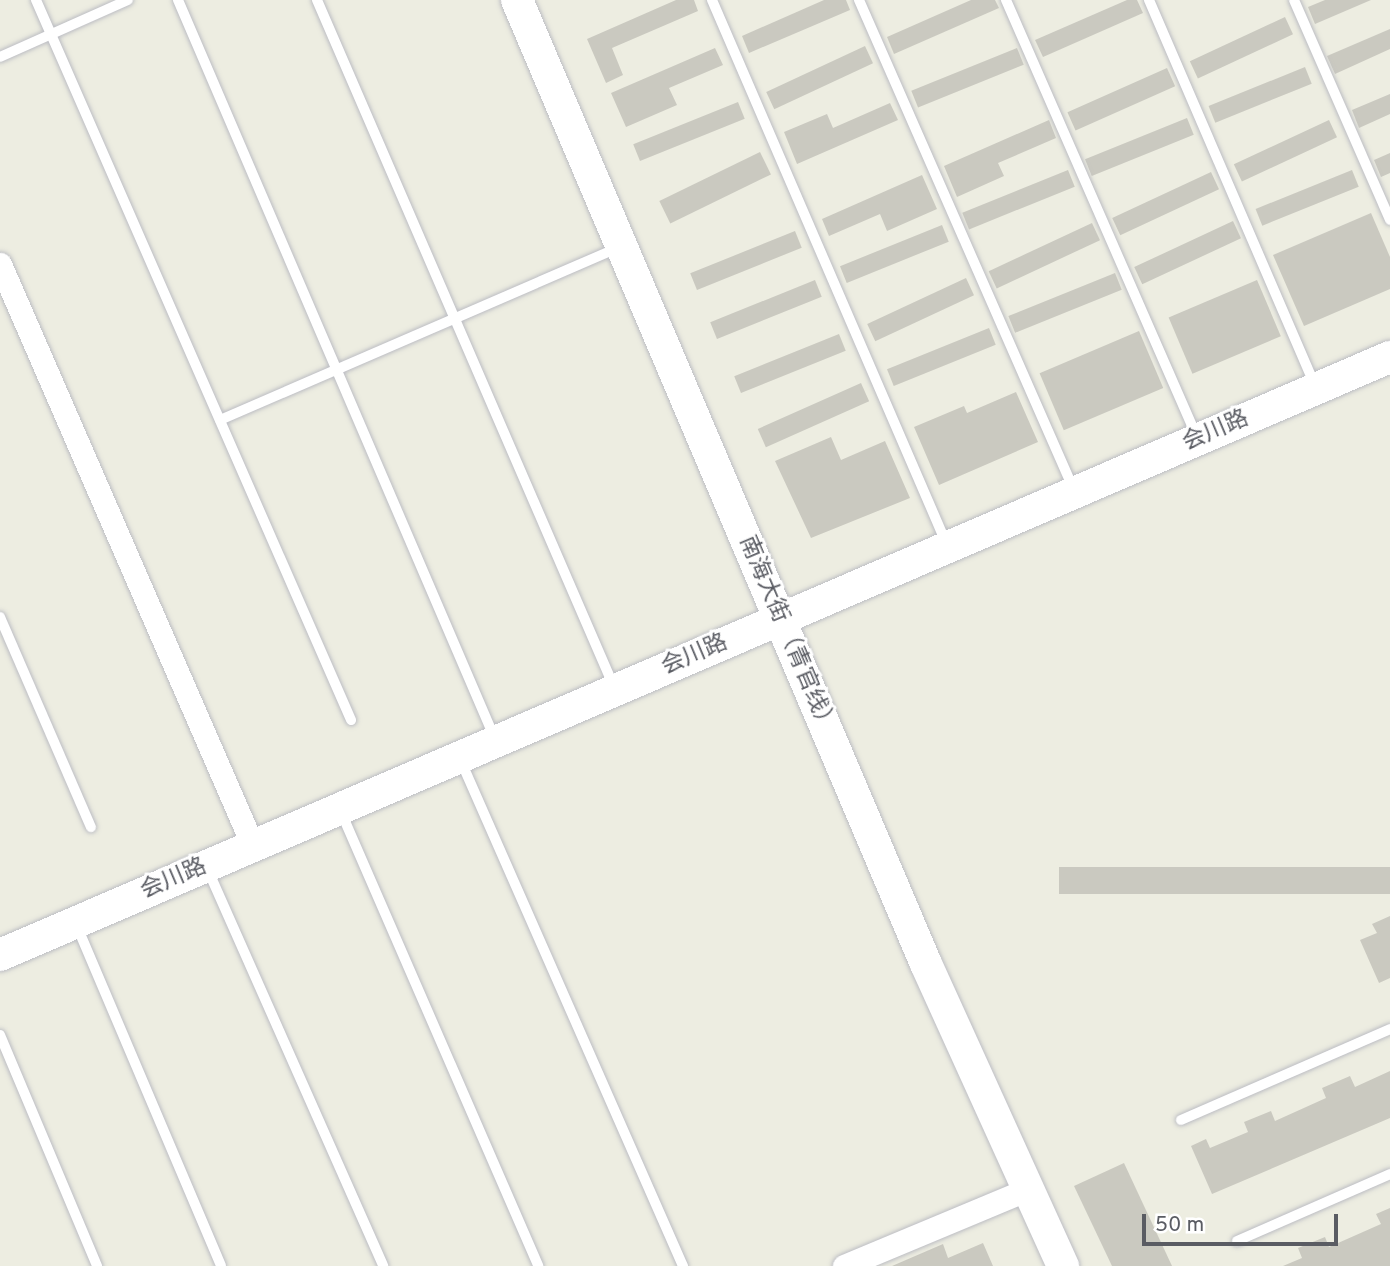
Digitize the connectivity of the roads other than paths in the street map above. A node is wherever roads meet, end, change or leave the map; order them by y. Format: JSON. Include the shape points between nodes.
{"nodes":[{"id":1,"x":36,"y":0,"type":"edge"},
{"id":2,"x":128,"y":0,"type":"edge"},
{"id":3,"x":178,"y":0,"type":"edge"},
{"id":4,"x":317,"y":0,"type":"edge"},
{"id":5,"x":517,"y":0,"type":"edge"},
{"id":6,"x":712,"y":0,"type":"edge"},
{"id":7,"x":859,"y":0,"type":"edge"},
{"id":8,"x":1006,"y":0,"type":"edge"},
{"id":9,"x":1149,"y":0,"type":"edge"},
{"id":10,"x":1294,"y":0,"type":"edge"},
{"id":11,"x":51,"y":34,"type":"junction"},
{"id":12,"x":0,"y":57,"type":"edge"},
{"id":13,"x":1390,"y":220,"type":"edge"},
{"id":14,"x":621,"y":246,"type":"junction"},
{"id":15,"x":0,"y":264,"type":"edge"},
{"id":16,"x":454,"y":318,"type":"junction"},
{"id":17,"x":1390,"y":357,"type":"edge"},
{"id":18,"x":337,"y":369,"type":"junction"},
{"id":19,"x":1317,"y":389,"type":"junction"},
{"id":20,"x":220,"y":420,"type":"junction"},
{"id":21,"x":1198,"y":439,"type":"junction"},
{"id":22,"x":1075,"y":492,"type":"junction"},
{"id":23,"x":948,"y":547,"type":"junction"},
{"id":24,"x":0,"y":617,"type":"edge"},
{"id":25,"x":780,"y":620,"type":"junction"},
{"id":26,"x":615,"y":690,"type":"junction"},
{"id":27,"x":351,"y":720,"type":"dead end"},
{"id":28,"x":496,"y":741,"type":"junction"},
{"id":29,"x":460,"y":757,"type":"junction"},
{"id":30,"x":340,"y":809,"type":"junction"},
{"id":31,"x":91,"y":827,"type":"dead end"},
{"id":32,"x":253,"y":846,"type":"junction"},
{"id":33,"x":206,"y":866,"type":"junction"},
{"id":34,"x":76,"y":922,"type":"junction"},
{"id":35,"x":0,"y":955,"type":"edge"},
{"id":36,"x":1390,"y":1029,"type":"edge"},
{"id":37,"x":0,"y":1035,"type":"edge"},
{"id":38,"x":1181,"y":1121,"type":"dead end"},
{"id":39,"x":1390,"y":1174,"type":"edge"},
{"id":40,"x":1028,"y":1189,"type":"junction"},
{"id":41,"x":1237,"y":1241,"type":"dead end"},
{"id":42,"x":97,"y":1266,"type":"edge"},
{"id":43,"x":221,"y":1266,"type":"edge"},
{"id":44,"x":383,"y":1266,"type":"edge"},
{"id":45,"x":538,"y":1266,"type":"edge"},
{"id":46,"x":683,"y":1266,"type":"edge"},
{"id":47,"x":844,"y":1266,"type":"edge"},
{"id":48,"x":1063,"y":1266,"type":"edge"}],
"edges":[{"from":1,"to":11,"type":"lane"},
{"from":2,"to":11,"type":"lane"},
{"from":3,"to":18,"type":"lane"},
{"from":4,"to":16,"type":"lane"},
{"from":5,"to":14,"type":"street","name":"南海大街 （青官线）"},
{"from":6,"to":23,"type":"lane"},
{"from":7,"to":22,"type":"lane"},
{"from":8,"to":21,"type":"lane"},
{"from":9,"to":19,"type":"lane"},
{"from":10,"to":13,"type":"lane"},
{"from":11,"to":12,"type":"lane"},
{"from":11,"to":20,"type":"lane"},
{"from":14,"to":16,"type":"lane"},
{"from":14,"to":25,"type":"street","name":"南海大街 （青官线）"},
{"from":15,"to":32,"type":"street"},
{"from":16,"to":18,"type":"lane"},
{"from":16,"to":26,"type":"lane"},
{"from":17,"to":19,"type":"street","name":"会川路"},
{"from":18,"to":20,"type":"lane"},
{"from":18,"to":28,"type":"lane"},
{"from":19,"to":21,"type":"street","name":"会川路"},
{"from":20,"to":27,"type":"lane"},
{"from":21,"to":22,"type":"street","name":"会川路"},
{"from":22,"to":23,"type":"street","name":"会川路"},
{"from":23,"to":25,"type":"street","name":"会川路"},
{"from":24,"to":31,"type":"lane"},
{"from":25,"to":26,"type":"street","name":"会川路"},
{"from":25,"to":40,"type":"street","name":"南海大街 （青官线）"},
{"from":26,"to":28,"type":"street","name":"会川路"},
{"from":28,"to":29,"type":"street","name":"会川路"},
{"from":29,"to":30,"type":"street","name":"会川路"},
{"from":29,"to":46,"type":"lane"},
{"from":30,"to":32,"type":"street","name":"会川路"},
{"from":30,"to":45,"type":"lane"},
{"from":32,"to":33,"type":"street","name":"会川路"},
{"from":33,"to":34,"type":"street","name":"会川路"},
{"from":33,"to":44,"type":"lane"},
{"from":34,"to":35,"type":"street","name":"会川路"},
{"from":34,"to":43,"type":"lane"},
{"from":36,"to":38,"type":"lane"},
{"from":37,"to":42,"type":"lane"},
{"from":39,"to":41,"type":"lane"},
{"from":40,"to":47,"type":"street"},
{"from":40,"to":48,"type":"street","name":"南海大街 （青官线）"}]}
